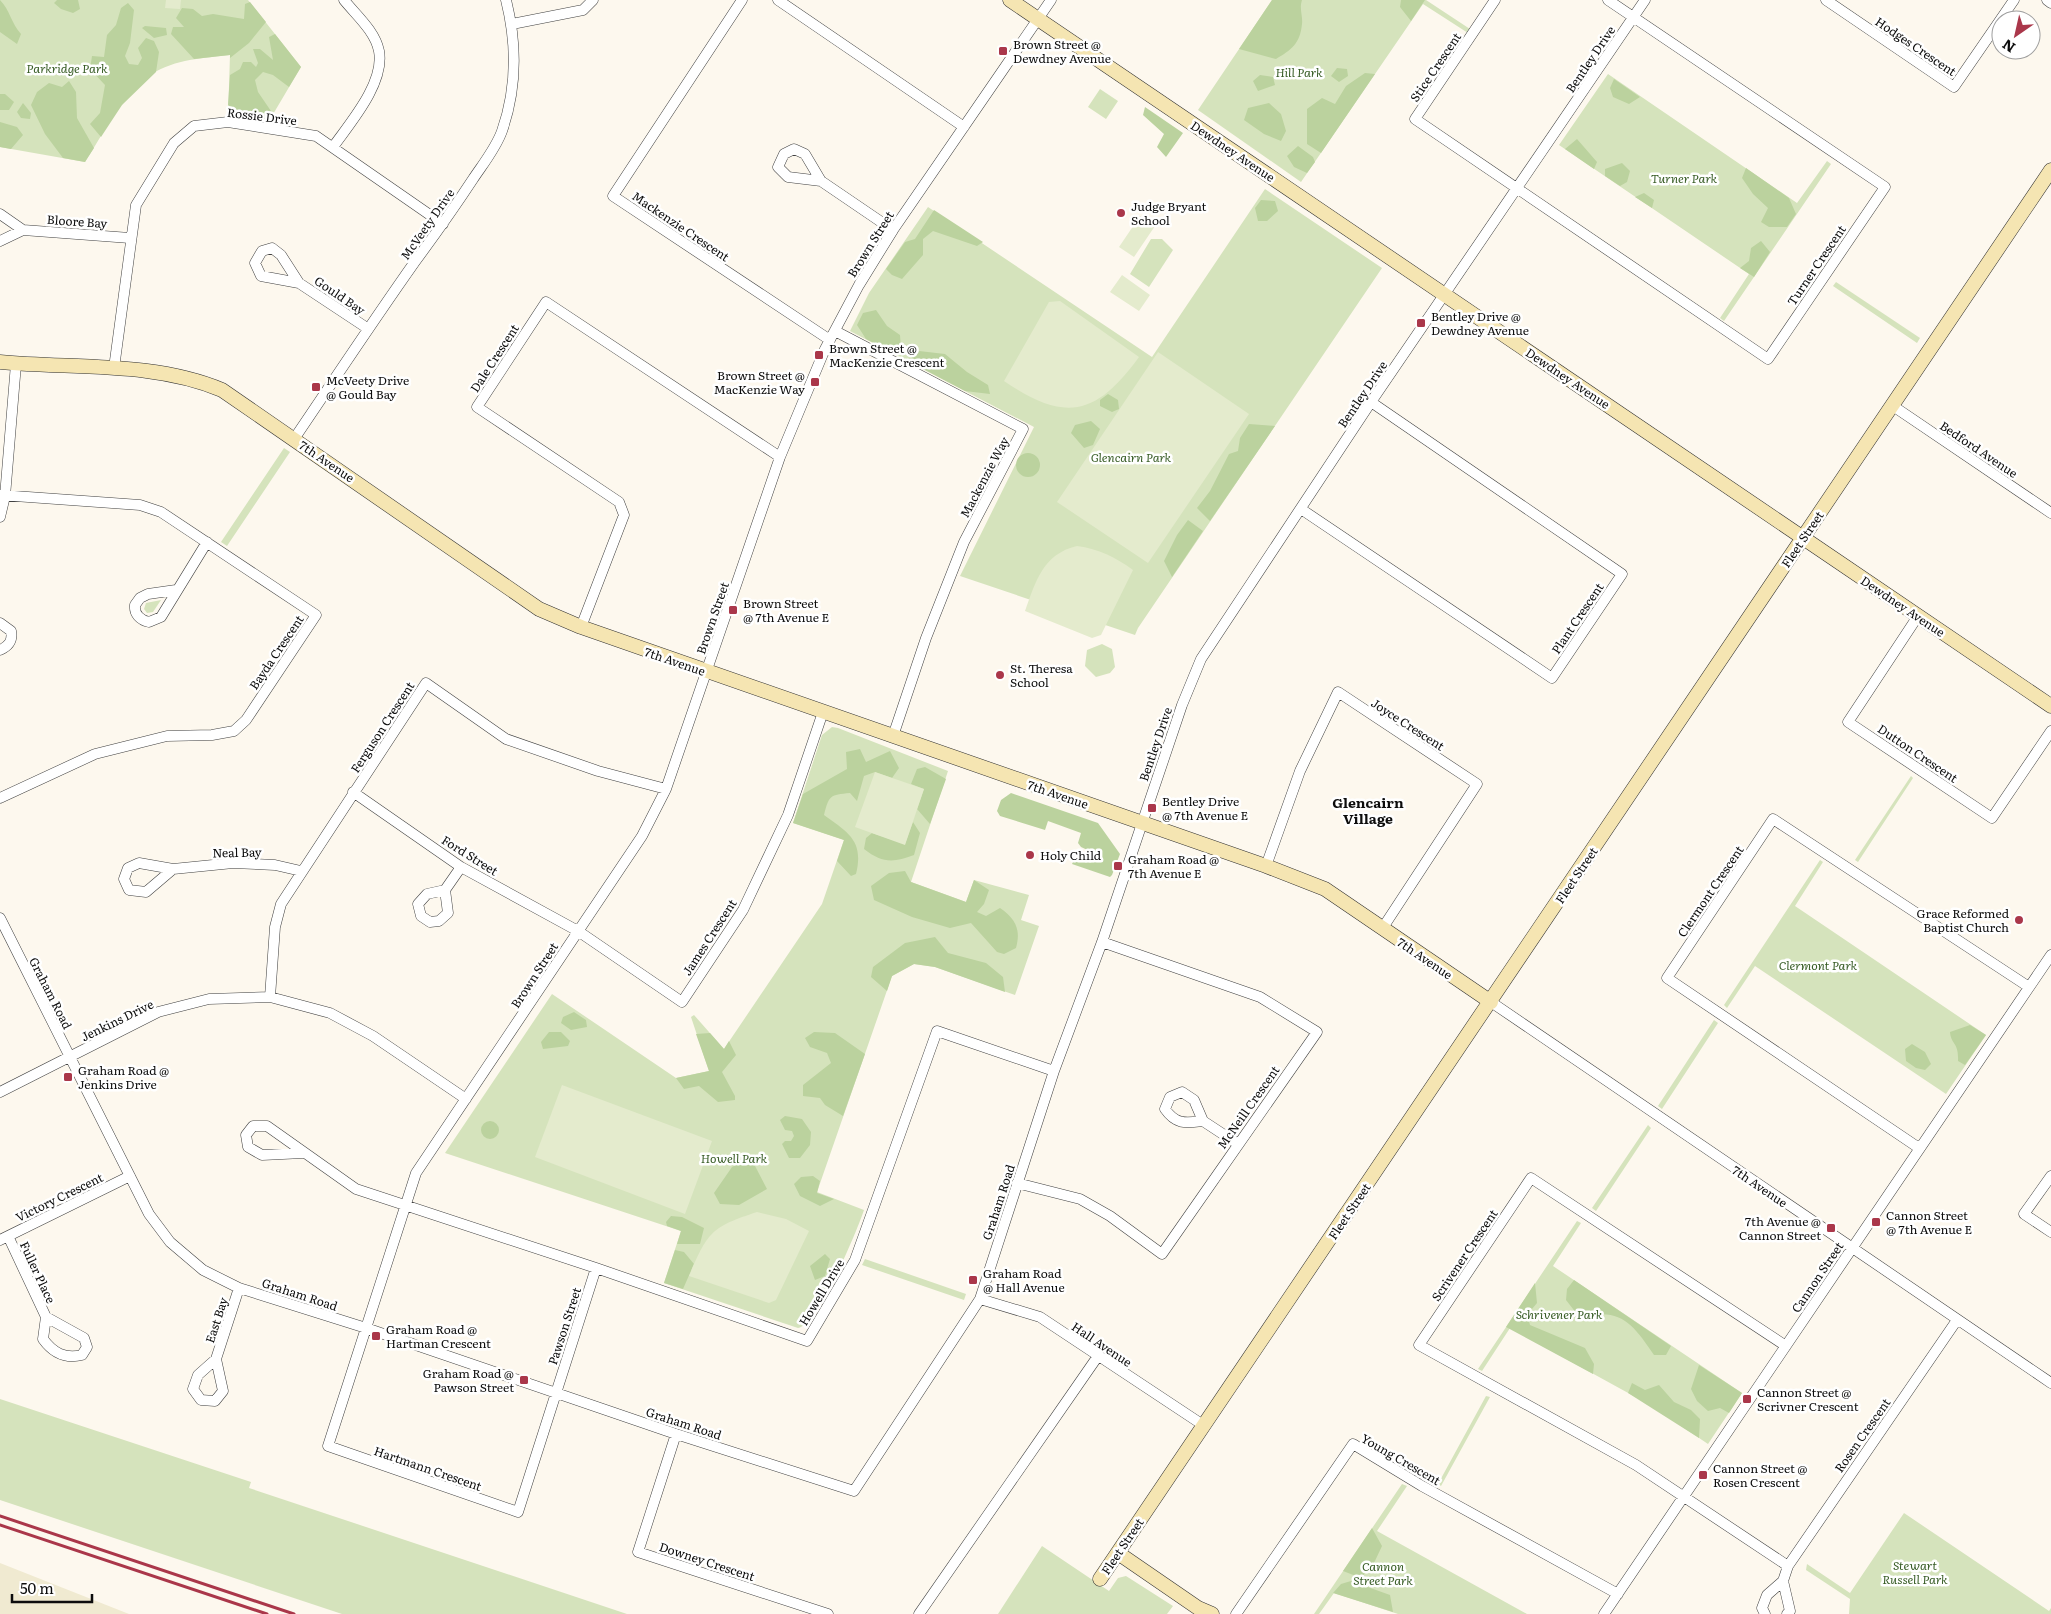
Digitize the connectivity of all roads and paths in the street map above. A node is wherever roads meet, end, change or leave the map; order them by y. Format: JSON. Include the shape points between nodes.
{"nodes":[{"id":1,"x":344,"y":0,"type":"edge"},
{"id":2,"x":506,"y":0,"type":"edge"},
{"id":3,"x":593,"y":0,"type":"edge"},
{"id":4,"x":742,"y":0,"type":"edge"},
{"id":5,"x":778,"y":0,"type":"edge"},
{"id":6,"x":1010,"y":0,"type":"edge"},
{"id":7,"x":1051,"y":0,"type":"edge"},
{"id":8,"x":1495,"y":0,"type":"edge"},
{"id":9,"x":1608,"y":0,"type":"edge"},
{"id":10,"x":1645,"y":0,"type":"edge"},
{"id":11,"x":1826,"y":0,"type":"edge"},
{"id":12,"x":2014,"y":0,"type":"edge"},
{"id":13,"x":2047,"y":0,"type":"edge"},
{"id":14,"x":2051,"y":2,"type":"edge"},
{"id":15,"x":1634,"y":16,"type":"junction"},
{"id":16,"x":1038,"y":19,"type":"junction"},
{"id":17,"x":512,"y":24,"type":"junction"},
{"id":18,"x":964,"y":127,"type":"junction"},
{"id":19,"x":333,"y":147,"type":"junction"},
{"id":20,"x":2051,"y":170,"type":"edge"},
{"id":21,"x":821,"y":180,"type":"dead end"},
{"id":22,"x":1518,"y":188,"type":"junction"},
{"id":23,"x":0,"y":214,"type":"edge"},
{"id":24,"x":443,"y":224,"type":"junction"},
{"id":25,"x":23,"y":230,"type":"junction"},
{"id":26,"x":893,"y":230,"type":"junction"},
{"id":27,"x":130,"y":238,"type":"junction"},
{"id":28,"x":0,"y":241,"type":"edge"},
{"id":29,"x":299,"y":283,"type":"dead end"},
{"id":30,"x":1445,"y":295,"type":"junction"},
{"id":31,"x":367,"y":328,"type":"junction"},
{"id":32,"x":832,"y":336,"type":"junction"},
{"id":33,"x":0,"y":362,"type":"edge"},
{"id":34,"x":16,"y":364,"type":"junction"},
{"id":35,"x":114,"y":368,"type":"junction"},
{"id":36,"x":1371,"y":402,"type":"junction"},
{"id":37,"x":1893,"y":406,"type":"junction"},
{"id":38,"x":294,"y":439,"type":"junction"},
{"id":39,"x":780,"y":457,"type":"junction"},
{"id":40,"x":3,"y":495,"type":"edge"},
{"id":41,"x":1301,"y":509,"type":"junction"},
{"id":42,"x":2051,"y":513,"type":"edge"},
{"id":43,"x":0,"y":517,"type":"edge"},
{"id":44,"x":1803,"y":538,"type":"junction"},
{"id":45,"x":207,"y":542,"type":"junction"},
{"id":46,"x":176,"y":590,"type":"dead end"},
{"id":47,"x":1918,"y":616,"type":"junction"},
{"id":48,"x":0,"y":623,"type":"edge"},
{"id":49,"x":581,"y":628,"type":"junction"},
{"id":50,"x":0,"y":650,"type":"edge"},
{"id":51,"x":707,"y":672,"type":"junction"},
{"id":52,"x":2051,"y":706,"type":"edge"},
{"id":53,"x":823,"y":712,"type":"junction"},
{"id":54,"x":2051,"y":731,"type":"edge"},
{"id":55,"x":893,"y":736,"type":"junction"},
{"id":56,"x":666,"y":789,"type":"junction"},
{"id":57,"x":353,"y":792,"type":"junction"},
{"id":58,"x":0,"y":798,"type":"edge"},
{"id":59,"x":1141,"y":823,"type":"junction"},
{"id":60,"x":1266,"y":866,"type":"junction"},
{"id":61,"x":460,"y":867,"type":"junction"},
{"id":62,"x":172,"y":869,"type":"dead end"},
{"id":63,"x":301,"y":870,"type":"junction"},
{"id":64,"x":445,"y":890,"type":"dead end"},
{"id":65,"x":0,"y":918,"type":"edge"},
{"id":66,"x":1382,"y":929,"type":"junction"},
{"id":67,"x":578,"y":931,"type":"junction"},
{"id":68,"x":5,"y":941,"type":"edge"},
{"id":69,"x":1102,"y":942,"type":"junction"},
{"id":70,"x":2051,"y":955,"type":"edge"},
{"id":71,"x":2029,"y":987,"type":"junction"},
{"id":72,"x":270,"y":997,"type":"junction"},
{"id":73,"x":1491,"y":1002,"type":"junction"},
{"id":74,"x":70,"y":1057,"type":"junction"},
{"id":75,"x":1054,"y":1071,"type":"junction"},
{"id":76,"x":0,"y":1092,"type":"edge"},
{"id":77,"x":466,"y":1099,"type":"junction"},
{"id":78,"x":1203,"y":1122,"type":"dead end"},
{"id":79,"x":1238,"y":1144,"type":"junction"},
{"id":80,"x":1919,"y":1148,"type":"junction"},
{"id":81,"x":303,"y":1153,"type":"junction"},
{"id":82,"x":130,"y":1176,"type":"junction"},
{"id":83,"x":2051,"y":1176,"type":"edge"},
{"id":84,"x":1017,"y":1183,"type":"junction"},
{"id":85,"x":406,"y":1206,"type":"junction"},
{"id":86,"x":2051,"y":1232,"type":"edge"},
{"id":87,"x":4,"y":1238,"type":"edge"},
{"id":88,"x":1852,"y":1248,"type":"junction"},
{"id":89,"x":596,"y":1268,"type":"junction"},
{"id":90,"x":239,"y":1288,"type":"junction"},
{"id":91,"x":980,"y":1299,"type":"junction"},
{"id":92,"x":46,"y":1317,"type":"junction"},
{"id":93,"x":1957,"y":1320,"type":"junction"},
{"id":94,"x":366,"y":1328,"type":"junction"},
{"id":95,"x":1786,"y":1346,"type":"junction"},
{"id":96,"x":1098,"y":1356,"type":"junction"},
{"id":97,"x":216,"y":1359,"type":"dead end"},
{"id":98,"x":2051,"y":1383,"type":"edge"},
{"id":99,"x":555,"y":1392,"type":"junction"},
{"id":100,"x":1203,"y":1425,"type":"junction"},
{"id":101,"x":676,"y":1434,"type":"junction"},
{"id":102,"x":1684,"y":1497,"type":"junction"},
{"id":103,"x":1118,"y":1553,"type":"junction"},
{"id":104,"x":1788,"y":1566,"type":"junction"},
{"id":105,"x":1100,"y":1580,"type":"dead end"},
{"id":106,"x":1783,"y":1581,"type":"junction"},
{"id":107,"x":1618,"y":1594,"type":"junction"},
{"id":108,"x":828,"y":1614,"type":"edge"},
{"id":109,"x":919,"y":1614,"type":"edge"},
{"id":110,"x":1212,"y":1614,"type":"edge"},
{"id":111,"x":1236,"y":1614,"type":"edge"},
{"id":112,"x":1604,"y":1614,"type":"edge"},
{"id":113,"x":1765,"y":1614,"type":"edge"},
{"id":114,"x":1787,"y":1614,"type":"edge"}],
"edges":[{"from":1,"to":19,"type":"street","via":[[370,30],[379,51],[378,71],[370,93]]},
{"from":2,"to":17,"type":"street","name":"McVeety Drive"},
{"from":3,"to":17,"type":"street","via":[[583,10]]},
{"from":4,"to":32,"type":"street","name":"Mackenzie Crescent","via":[[613,196]]},
{"from":5,"to":18,"type":"street"},
{"from":6,"to":16,"type":"street","name":"Dewdney Avenue"},
{"from":7,"to":16,"type":"street","name":"Brown Street"},
{"from":8,"to":22,"type":"street","name":"Stice Crescent","via":[[1415,119]]},
{"from":9,"to":15,"type":"street"},
{"from":10,"to":15,"type":"street","name":"Bentley Drive"},
{"from":11,"to":12,"type":"street","name":"Hodges Crescent","via":[[1954,87]]},
{"from":13,"to":14,"type":"street"},
{"from":15,"to":22,"type":"street","name":"Bentley Drive"},
{"from":15,"to":22,"type":"street","name":"Turner Crescent","via":[[1885,187],[1768,358]]},
{"from":16,"to":18,"type":"street","name":"Brown Street"},
{"from":16,"to":30,"type":"street","name":"Dewdney Avenue"},
{"from":17,"to":24,"type":"street","name":"McVeety Drive","via":[[514,64],[511,100],[501,133]]},
{"from":18,"to":26,"type":"street","name":"Brown Street"},
{"from":19,"to":24,"type":"street","name":"Rossie Drive"},
{"from":19,"to":27,"type":"street","name":"Rossie Drive","via":[[316,136],[243,124],[228,122],[194,126],[174,143],[136,205]]},
{"from":20,"to":37,"type":"street","name":"Fleet Street"},
{"from":21,"to":26,"type":"street"},
{"from":22,"to":30,"type":"street","name":"Bentley Drive"},
{"from":23,"to":25,"type":"street"},
{"from":24,"to":31,"type":"street","name":"McVeety Drive"},
{"from":25,"to":27,"type":"street","name":"Bloore Bay"},
{"from":25,"to":28,"type":"street","name":"Bloore Bay"},
{"from":26,"to":32,"type":"street","name":"Brown Street"},
{"from":27,"to":35,"type":"street","name":"Rossie Drive"},
{"from":29,"to":31,"type":"street","name":"Gould Bay"},
{"from":30,"to":36,"type":"street","name":"Bentley Drive"},
{"from":30,"to":44,"type":"street","name":"Dewdney Avenue"},
{"from":31,"to":38,"type":"street","name":"McVeety Drive"},
{"from":32,"to":39,"type":"street","name":"Brown Street"},
{"from":32,"to":55,"type":"street","name":"Mackenzie Way","via":[[1024,429],[964,542],[926,638]]},
{"from":33,"to":34,"type":"street","name":"7th Avenue"},
{"from":34,"to":35,"type":"street","name":"7th Avenue"},
{"from":34,"to":40,"type":"street"},
{"from":35,"to":38,"type":"street","name":"7th Avenue","via":[[199,380],[222,390]]},
{"from":36,"to":41,"type":"street","name":"Bentley Drive"},
{"from":36,"to":41,"type":"street","name":"Plant Crescent","via":[[1622,574],[1552,678]]},
{"from":37,"to":42,"type":"street","name":"Bedford Avenue"},
{"from":37,"to":44,"type":"street","name":"Fleet Street"},
{"from":38,"to":49,"type":"street","name":"7th Avenue","via":[[539,609]]},
{"from":39,"to":49,"type":"street","name":"Dale Crescent","via":[[546,302],[477,407],[619,502],[624,515]]},
{"from":39,"to":51,"type":"street","name":"Brown Street"},
{"from":40,"to":43,"type":"street"},
{"from":40,"to":45,"type":"street","name":"Bayda Crescent","via":[[140,505],[161,512]]},
{"from":41,"to":59,"type":"street","name":"Bentley Drive","via":[[1201,659]]},
{"from":44,"to":47,"type":"street","name":"Dewdney Avenue"},
{"from":44,"to":73,"type":"street","name":"Fleet Street"},
{"from":45,"to":46,"type":"street"},
{"from":45,"to":58,"type":"street","name":"Bayda Crescent","via":[[316,616],[246,720],[234,731],[167,736],[95,754]]},
{"from":47,"to":52,"type":"street","name":"Dewdney Avenue"},
{"from":47,"to":54,"type":"street","name":"Dutton Crescent","via":[[1848,722],[1992,818]]},
{"from":48,"to":50,"type":"street","via":[[11,631],[12,638],[8,646]]},
{"from":49,"to":51,"type":"street","name":"7th Avenue"},
{"from":51,"to":53,"type":"street","name":"7th Avenue"},
{"from":51,"to":56,"type":"street","name":"Brown Street"},
{"from":53,"to":55,"type":"street","name":"7th Avenue"},
{"from":53,"to":67,"type":"street","name":"James Crescent","via":[[788,815],[743,910],[682,1002]]},
{"from":55,"to":59,"type":"street","name":"7th Avenue"},
{"from":56,"to":57,"type":"street","name":"Ferguson Crescent","via":[[598,771],[506,739],[426,683]]},
{"from":56,"to":67,"type":"street","name":"Brown Street","via":[[642,836]]},
{"from":57,"to":61,"type":"street","name":"Ford Street"},
{"from":57,"to":63,"type":"street","name":"Ferguson Crescent"},
{"from":59,"to":60,"type":"street","name":"7th Avenue"},
{"from":59,"to":69,"type":"street","name":"Graham Road"},
{"from":60,"to":66,"type":"street","name":"7th Avenue","via":[[1325,890]]},
{"from":60,"to":66,"type":"street","name":"Joyce Crescent","via":[[1300,771],[1338,692],[1477,784]]},
{"from":61,"to":64,"type":"street"},
{"from":61,"to":67,"type":"street","name":"Ford Street"},
{"from":62,"to":63,"type":"street","name":"Neal Bay","via":[[233,863],[275,864]]},
{"from":63,"to":72,"type":"street","name":"Ferguson Crescent","via":[[281,904],[275,927]]},
{"from":65,"to":68,"type":"street","name":"Graham Road"},
{"from":66,"to":73,"type":"street","name":"7th Avenue"},
{"from":67,"to":77,"type":"street","name":"Brown Street"},
{"from":68,"to":74,"type":"street","name":"Graham Road"},
{"from":69,"to":75,"type":"street","name":"Graham Road"},
{"from":69,"to":79,"type":"street","name":"McNeill Crescent","via":[[1260,997],[1317,1032]]},
{"from":70,"to":71,"type":"street","name":"Cannon Street"},
{"from":71,"to":80,"type":"street","name":"Cannon Street"},
{"from":71,"to":80,"type":"street","name":"Clermont Crescent","via":[[1773,819],[1667,978]]},
{"from":72,"to":74,"type":"street","name":"Jenkins Drive","via":[[209,999],[158,1012]]},
{"from":72,"to":77,"type":"street","name":"Jenkins Drive","via":[[330,1013],[373,1036]]},
{"from":73,"to":88,"type":"street","name":"7th Avenue"},
{"from":73,"to":100,"type":"street","name":"Fleet Street"},
{"from":74,"to":76,"type":"street","name":"Jenkins Drive"},
{"from":74,"to":82,"type":"street","name":"Graham Road"},
{"from":75,"to":84,"type":"street","name":"Graham Road"},
{"from":75,"to":89,"type":"street","name":"Howell Drive","via":[[937,1031],[855,1260],[807,1341]]},
{"from":77,"to":85,"type":"street","name":"Brown Street","via":[[416,1173]]},
{"from":78,"to":79,"type":"street"},
{"from":79,"to":84,"type":"street","name":"McNeill Crescent","via":[[1162,1254],[1110,1216],[1080,1199]]},
{"from":80,"to":88,"type":"street","name":"Cannon Street"},
{"from":81,"to":81,"type":"street","name":"Howell Drive","via":[[267,1126],[254,1126],[246,1135],[248,1147],[262,1155]]},
{"from":81,"to":85,"type":"street","name":"Howell Drive","via":[[356,1189]]},
{"from":82,"to":87,"type":"street","name":"Victory Crescent"},
{"from":82,"to":90,"type":"street","name":"Graham Road","via":[[149,1214],[170,1242],[203,1270]]},
{"from":83,"to":86,"type":"street","via":[[2024,1214]]},
{"from":84,"to":91,"type":"street","name":"Graham Road"},
{"from":85,"to":89,"type":"street","name":"Howell Drive"},
{"from":85,"to":94,"type":"street","name":"Brown Street"},
{"from":87,"to":92,"type":"street","name":"Fuller Place"},
{"from":88,"to":93,"type":"street","name":"7th Avenue"},
{"from":88,"to":95,"type":"street","name":"Cannon Street"},
{"from":89,"to":99,"type":"street","name":"Pawson Street"},
{"from":90,"to":94,"type":"street","name":"Graham Road"},
{"from":90,"to":97,"type":"street","name":"East Bay"},
{"from":91,"to":96,"type":"street","name":"Hall Avenue","via":[[1040,1317]]},
{"from":91,"to":101,"type":"street","name":"Graham Road","via":[[854,1490]]},
{"from":92,"to":92,"type":"street","name":"Fuller Place","via":[[43,1340],[52,1352],[72,1358],[82,1356],[87,1347],[84,1338]]},
{"from":93,"to":98,"type":"street","name":"7th Avenue"},
{"from":93,"to":104,"type":"street","name":"Rosen Crescent"},
{"from":94,"to":99,"type":"street","name":"Graham Road"},
{"from":94,"to":99,"type":"street","name":"Hartmann Crescent","via":[[328,1446],[518,1512]]},
{"from":95,"to":102,"type":"street","name":"Cannon Street"},
{"from":95,"to":102,"type":"street","name":"Scrivener Crescent","via":[[1531,1178],[1419,1345],[1636,1464]]},
{"from":96,"to":100,"type":"street","name":"Hall Avenue"},
{"from":96,"to":109,"type":"street"},
{"from":99,"to":101,"type":"street","name":"Graham Road"},
{"from":100,"to":103,"type":"street","name":"Fleet Street"},
{"from":101,"to":108,"type":"street","name":"Downey Crescent","via":[[638,1552]]},
{"from":102,"to":104,"type":"street"},
{"from":102,"to":107,"type":"street","name":"Cannon Street"},
{"from":103,"to":105,"type":"street","name":"Fleet Street"},
{"from":103,"to":110,"type":"street","via":[[1198,1608]]},
{"from":104,"to":106,"type":"street","name":"Rosen Crescent"},
{"from":106,"to":113,"type":"street","name":"Rosen Crescent","via":[[1767,1595],[1762,1608]]},
{"from":106,"to":114,"type":"street","via":[[1790,1611]]},
{"from":107,"to":111,"type":"street","name":"Young Crescent","via":[[1422,1486],[1353,1444]]},
{"from":107,"to":112,"type":"street","name":"Cannon Street"}]}
